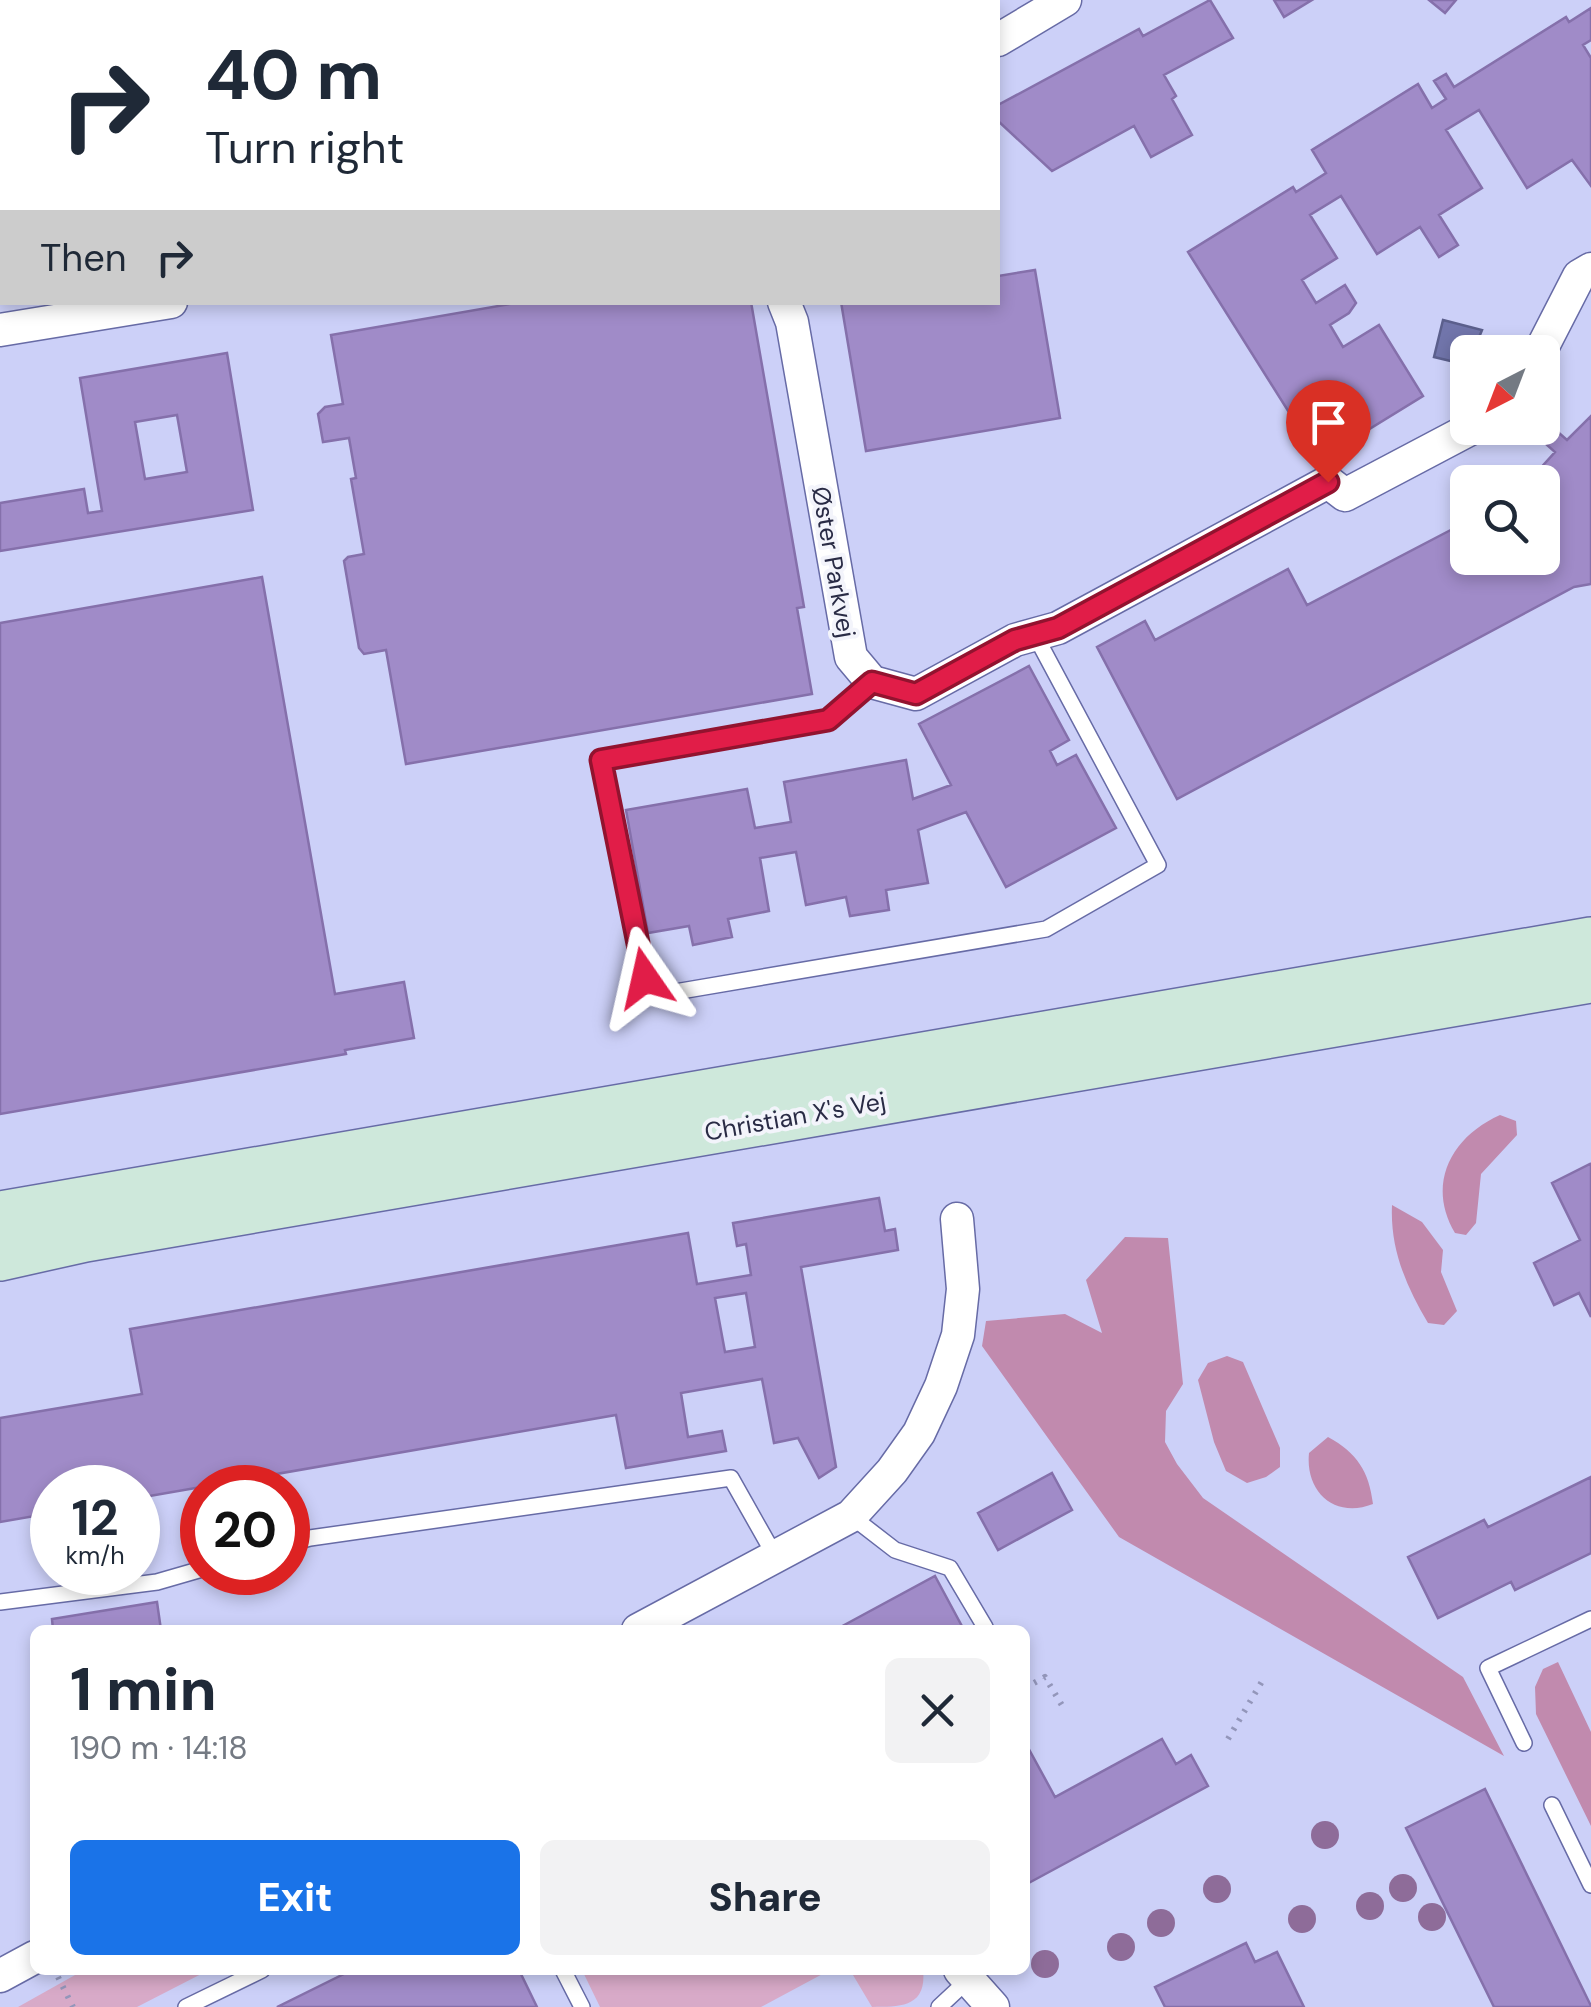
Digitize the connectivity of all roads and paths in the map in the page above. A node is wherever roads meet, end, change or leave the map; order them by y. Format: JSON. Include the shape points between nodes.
{"nodes":[{"id":1,"x":1056,"y":2,"type":"edge"},
{"id":2,"x":1000,"y":39,"type":"edge"},
{"id":3,"x":1591,"y":269,"type":"edge"},
{"id":4,"x":152,"y":305,"type":"edge"},
{"id":5,"x":785,"y":305,"type":"edge"},
{"id":6,"x":0,"y":330,"type":"edge"},
{"id":7,"x":1549,"y":335,"type":"edge"},
{"id":8,"x":1450,"y":440,"type":"edge"},
{"id":9,"x":1035,"y":634,"type":"junction"},
{"id":10,"x":872,"y":682,"type":"junction"},
{"id":11,"x":1591,"y":940,"type":"edge"},
{"id":12,"x":1591,"y":980,"type":"edge"},
{"id":13,"x":0,"y":1217,"type":"edge"},
{"id":14,"x":958,"y":1219,"type":"dead end"},
{"id":15,"x":0,"y":1258,"type":"edge"},
{"id":16,"x":851,"y":1516,"type":"junction"},
{"id":17,"x":310,"y":1538,"type":"edge"},
{"id":18,"x":775,"y":1556,"type":"junction"},
{"id":19,"x":180,"y":1575,"type":"edge"},
{"id":20,"x":0,"y":1602,"type":"edge"},
{"id":21,"x":1591,"y":1618,"type":"edge"},
{"id":22,"x":650,"y":1625,"type":"edge"},
{"id":23,"x":985,"y":1625,"type":"edge"},
{"id":24,"x":1264,"y":1678,"type":"dead end"},
{"id":25,"x":1030,"y":1685,"type":"edge"},
{"id":26,"x":1063,"y":1707,"type":"dead end"},
{"id":27,"x":1228,"y":1738,"type":"dead end"},
{"id":28,"x":1524,"y":1743,"type":"dead end"},
{"id":29,"x":1552,"y":1806,"type":"dead end"},
{"id":30,"x":1591,"y":1885,"type":"edge"},
{"id":31,"x":30,"y":1960,"type":"edge"},
{"id":32,"x":57,"y":1975,"type":"edge"},
{"id":33,"x":237,"y":1975,"type":"edge"},
{"id":34,"x":566,"y":1975,"type":"edge"},
{"id":35,"x":964,"y":1975,"type":"edge"},
{"id":36,"x":966,"y":1975,"type":"edge"},
{"id":37,"x":0,"y":1976,"type":"edge"},
{"id":38,"x":73,"y":2007,"type":"edge"},
{"id":39,"x":186,"y":2007,"type":"edge"},
{"id":40,"x":582,"y":2007,"type":"edge"},
{"id":41,"x":939,"y":2007,"type":"edge"},
{"id":42,"x":992,"y":2007,"type":"edge"}],
"edges":[{"from":1,"to":2,"type":"street"},
{"from":3,"to":7,"type":"street","via":[[1579,276]]},
{"from":4,"to":6,"type":"street"},
{"from":5,"to":10,"type":"street","name":"Øster Parkvej","via":[[851,657]]},
{"from":8,"to":9,"type":"street","via":[[1346,495],[1328,482],[1058,628]]},
{"from":9,"to":10,"type":"street","via":[[916,694]]},
{"from":9,"to":10,"type":"lane","via":[[1158,864],[1046,929],[669,993],[645,978],[601,760],[828,720]]},
{"from":11,"to":13,"type":"main road","name":"Christian X's Vej"},
{"from":12,"to":15,"type":"main road","name":"Christian X's Vej"},
{"from":14,"to":16,"type":"street","via":[[962,1304],[941,1386],[919,1434]]},
{"from":16,"to":18,"type":"street"},
{"from":16,"to":23,"type":"lane","via":[[895,1550],[950,1568]]},
{"from":17,"to":18,"type":"lane","via":[[732,1478]]},
{"from":18,"to":22,"type":"street"},
{"from":19,"to":20,"type":"lane"},
{"from":21,"to":28,"type":"lane","via":[[1488,1668]]},
{"from":24,"to":27,"type":"path"},
{"from":25,"to":26,"type":"path","via":[[1045,1677]]},
{"from":29,"to":30,"type":"lane"},
{"from":31,"to":37,"type":"street"},
{"from":32,"to":38,"type":"path"},
{"from":33,"to":39,"type":"lane"},
{"from":34,"to":40,"type":"lane"},
{"from":35,"to":41,"type":"lane"},
{"from":36,"to":42,"type":"street"}]}
